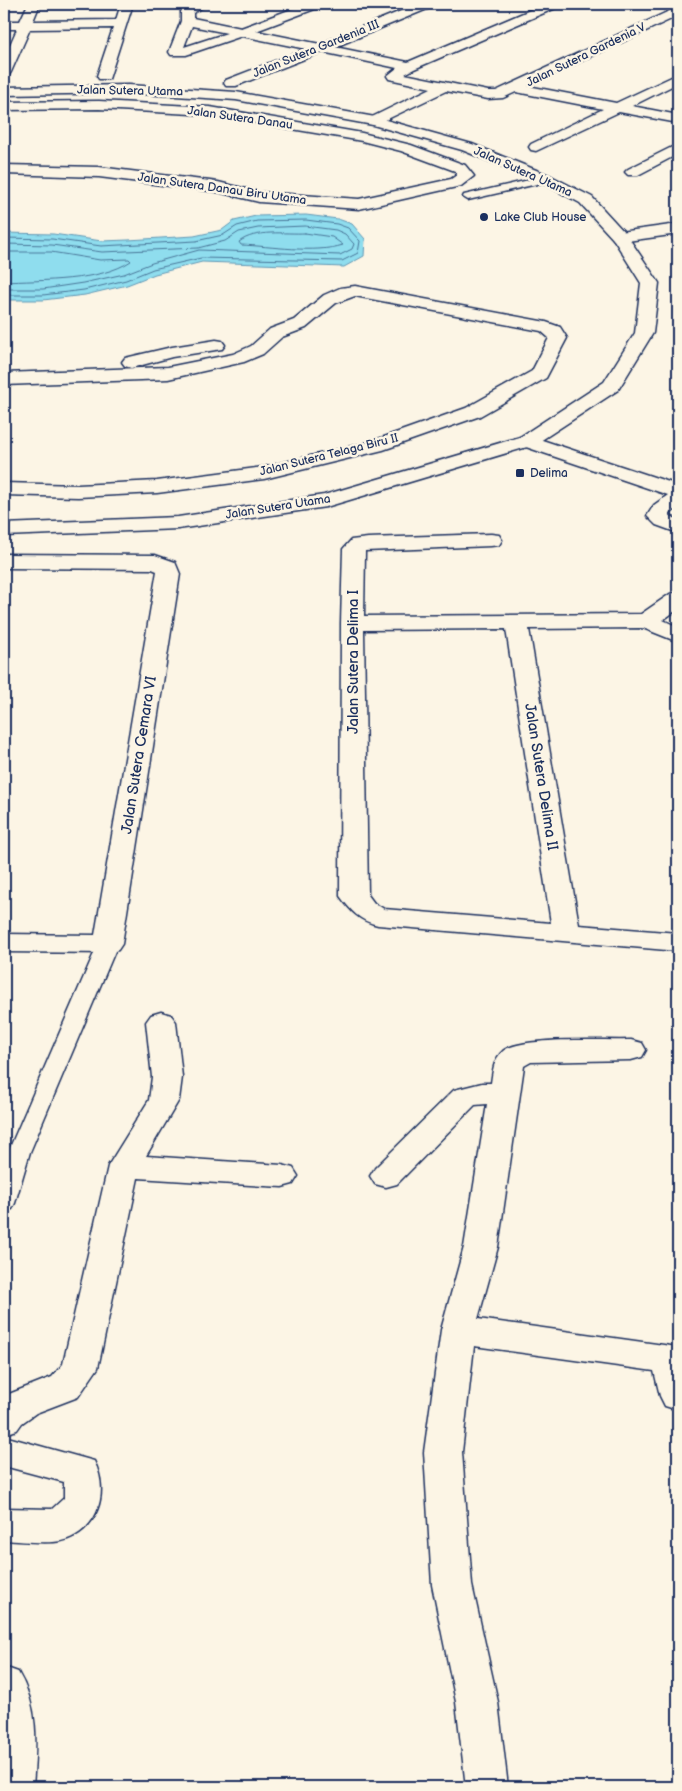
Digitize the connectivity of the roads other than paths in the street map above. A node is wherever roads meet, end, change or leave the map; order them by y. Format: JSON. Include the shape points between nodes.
{"nodes":[{"id":1,"x":34,"y":4,"type":"edge"},
{"id":2,"x":127,"y":4,"type":"edge"},
{"id":3,"x":202,"y":4,"type":"edge"},
{"id":4,"x":316,"y":4,"type":"edge"},
{"id":5,"x":428,"y":4,"type":"edge"},
{"id":6,"x":554,"y":4,"type":"edge"},
{"id":7,"x":678,"y":11,"type":"edge"},
{"id":8,"x":187,"y":21,"type":"junction"},
{"id":9,"x":120,"y":24,"type":"junction"},
{"id":10,"x":4,"y":25,"type":"edge"},
{"id":11,"x":24,"y":25,"type":"junction"},
{"id":12,"x":242,"y":32,"type":"junction"},
{"id":13,"x":322,"y":48,"type":"junction"},
{"id":14,"x":410,"y":66,"type":"junction"},
{"id":15,"x":4,"y":72,"type":"edge"},
{"id":16,"x":104,"y":76,"type":"dead end"},
{"id":17,"x":678,"y":78,"type":"edge"},
{"id":18,"x":230,"y":83,"type":"dead end"},
{"id":19,"x":437,"y":86,"type":"junction"},
{"id":20,"x":518,"y":88,"type":"junction"},
{"id":21,"x":4,"y":92,"type":"edge"},
{"id":22,"x":4,"y":106,"type":"edge"},
{"id":23,"x":618,"y":108,"type":"junction"},
{"id":24,"x":678,"y":119,"type":"edge"},
{"id":25,"x":369,"y":120,"type":"junction"},
{"id":26,"x":536,"y":147,"type":"dead end"},
{"id":27,"x":678,"y":148,"type":"edge"},
{"id":28,"x":4,"y":170,"type":"edge"},
{"id":29,"x":633,"y":172,"type":"dead end"},
{"id":30,"x":466,"y":176,"type":"joint"},
{"id":31,"x":546,"y":179,"type":"junction"},
{"id":32,"x":468,"y":197,"type":"dead end"},
{"id":33,"x":678,"y":229,"type":"edge"},
{"id":34,"x":620,"y":237,"type":"junction"},
{"id":35,"x":4,"y":379,"type":"edge"},
{"id":36,"x":534,"y":437,"type":"junction"},
{"id":37,"x":678,"y":478,"type":"edge"},
{"id":38,"x":4,"y":488,"type":"edge"},
{"id":39,"x":678,"y":492,"type":"edge"},
{"id":40,"x":678,"y":498,"type":"edge"},
{"id":41,"x":678,"y":527,"type":"edge"},
{"id":42,"x":4,"y":530,"type":"edge"},
{"id":43,"x":491,"y":540,"type":"dead end"},
{"id":44,"x":4,"y":561,"type":"edge"},
{"id":45,"x":678,"y":599,"type":"edge"},
{"id":46,"x":646,"y":620,"type":"junction"},
{"id":47,"x":516,"y":622,"type":"junction"},
{"id":48,"x":352,"y":623,"type":"junction"},
{"id":49,"x":678,"y":635,"type":"edge"},
{"id":50,"x":566,"y":932,"type":"junction"},
{"id":51,"x":678,"y":942,"type":"edge"},
{"id":52,"x":4,"y":943,"type":"edge"},
{"id":53,"x":108,"y":944,"type":"junction"},
{"id":54,"x":161,"y":1022,"type":"dead end"},
{"id":55,"x":631,"y":1050,"type":"dead end"},
{"id":56,"x":505,"y":1094,"type":"junction"},
{"id":57,"x":11,"y":1152,"type":"edge"},
{"id":58,"x":124,"y":1166,"type":"junction"},
{"id":59,"x":282,"y":1176,"type":"dead end"},
{"id":60,"x":386,"y":1176,"type":"dead end"},
{"id":61,"x":4,"y":1203,"type":"edge"},
{"id":62,"x":458,"y":1330,"type":"junction"},
{"id":63,"x":673,"y":1361,"type":"edge"},
{"id":64,"x":678,"y":1396,"type":"edge"},
{"id":65,"x":4,"y":1420,"type":"edge"},
{"id":66,"x":4,"y":1451,"type":"edge"},
{"id":67,"x":4,"y":1524,"type":"edge"},
{"id":68,"x":4,"y":1685,"type":"edge"},
{"id":69,"x":12,"y":1787,"type":"edge"},
{"id":70,"x":487,"y":1787,"type":"edge"}],
"edges":[{"from":1,"to":11,"type":"street"},
{"from":2,"to":9,"type":"street"},
{"from":3,"to":8,"type":"street","via":[[189,9]]},
{"from":4,"to":12,"type":"street"},
{"from":5,"to":13,"type":"street","name":"Jalan Sutera Gardenia III"},
{"from":6,"to":14,"type":"street"},
{"from":7,"to":20,"type":"street","name":"Jalan Sutera Gardenia V"},
{"from":8,"to":12,"type":"street"},
{"from":8,"to":12,"type":"street","via":[[178,52]]},
{"from":9,"to":11,"type":"street"},
{"from":9,"to":16,"type":"street"},
{"from":10,"to":11,"type":"street"},
{"from":11,"to":15,"type":"street"},
{"from":12,"to":13,"type":"street"},
{"from":13,"to":14,"type":"street"},
{"from":13,"to":18,"type":"street","name":"Jalan Sutera Gardenia III"},
{"from":14,"to":19,"type":"street","via":[[394,76]]},
{"from":17,"to":23,"type":"street"},
{"from":19,"to":20,"type":"street","name":"Jalan Sutera Gardenia V","via":[[494,96]]},
{"from":19,"to":25,"type":"street"},
{"from":20,"to":23,"type":"street"},
{"from":21,"to":25,"type":"street","name":"Jalan Sutera Utama","via":[[190,92],[265,100]]},
{"from":22,"to":30,"type":"street","name":"Jalan Sutera Danau","via":[[99,105],[210,111],[406,148],[460,168]]},
{"from":23,"to":24,"type":"street"},
{"from":23,"to":26,"type":"street"},
{"from":25,"to":31,"type":"street","name":"Jalan Sutera Utama","via":[[467,147]]},
{"from":27,"to":29,"type":"street"},
{"from":28,"to":30,"type":"street","name":"Jalan Sutera Danau Biru Utama","via":[[99,172],[218,186],[267,198],[359,204],[456,183]]},
{"from":31,"to":32,"type":"lane"},
{"from":31,"to":34,"type":"street","name":"Jalan Sutera Utama","via":[[586,200]]},
{"from":33,"to":34,"type":"street"},
{"from":34,"to":36,"type":"street","name":"Jalan Sutera Utama","via":[[650,283],[644,333],[611,386]]},
{"from":35,"to":38,"type":"street","name":"Jalan Sutera Telaga Biru II","via":[[168,372],[238,358],[257,350],[276,333],[300,324],[330,299],[355,291],[546,327],[558,338],[539,374],[473,412],[376,446],[264,473],[157,487],[78,491]]},
{"from":36,"to":37,"type":"street"},
{"from":36,"to":39,"type":"street"},
{"from":36,"to":42,"type":"street","name":"Jalan Sutera Utama","via":[[326,501],[178,523]]},
{"from":40,"to":41,"type":"street","via":[[661,509],[658,516]]},
{"from":43,"to":48,"type":"street","name":"Jalan Sutera Delima I","via":[[359,545],[354,549]]},
{"from":44,"to":53,"type":"street","name":"Jalan Sutera Cemara VI","via":[[155,562],[167,567],[169,574]]},
{"from":45,"to":46,"type":"street"},
{"from":46,"to":47,"type":"street"},
{"from":46,"to":49,"type":"street"},
{"from":47,"to":48,"type":"street"},
{"from":47,"to":50,"type":"street","name":"Jalan Sutera Delima II"},
{"from":48,"to":50,"type":"street","name":"Jalan Sutera Delima I","via":[[354,896],[364,910],[378,917]]},
{"from":50,"to":51,"type":"street"},
{"from":52,"to":53,"type":"street"},
{"from":53,"to":57,"type":"lane"},
{"from":54,"to":58,"type":"street","via":[[167,1077],[164,1100]]},
{"from":55,"to":56,"type":"street","via":[[527,1052],[515,1056],[508,1064]]},
{"from":56,"to":60,"type":"street","via":[[465,1097]]},
{"from":56,"to":62,"type":"street","via":[[481,1247]]},
{"from":57,"to":61,"type":"lane"},
{"from":58,"to":59,"type":"street"},
{"from":58,"to":65,"type":"street","via":[[80,1368],[66,1386],[14,1407]]},
{"from":62,"to":63,"type":"street"},
{"from":62,"to":70,"type":"street","via":[[443,1452],[452,1585],[477,1702]]},
{"from":63,"to":64,"type":"street"},
{"from":66,"to":67,"type":"street","via":[[81,1472],[84,1492],[80,1509],[60,1525]]},
{"from":68,"to":69,"type":"street","via":[[14,1707]]}]}
